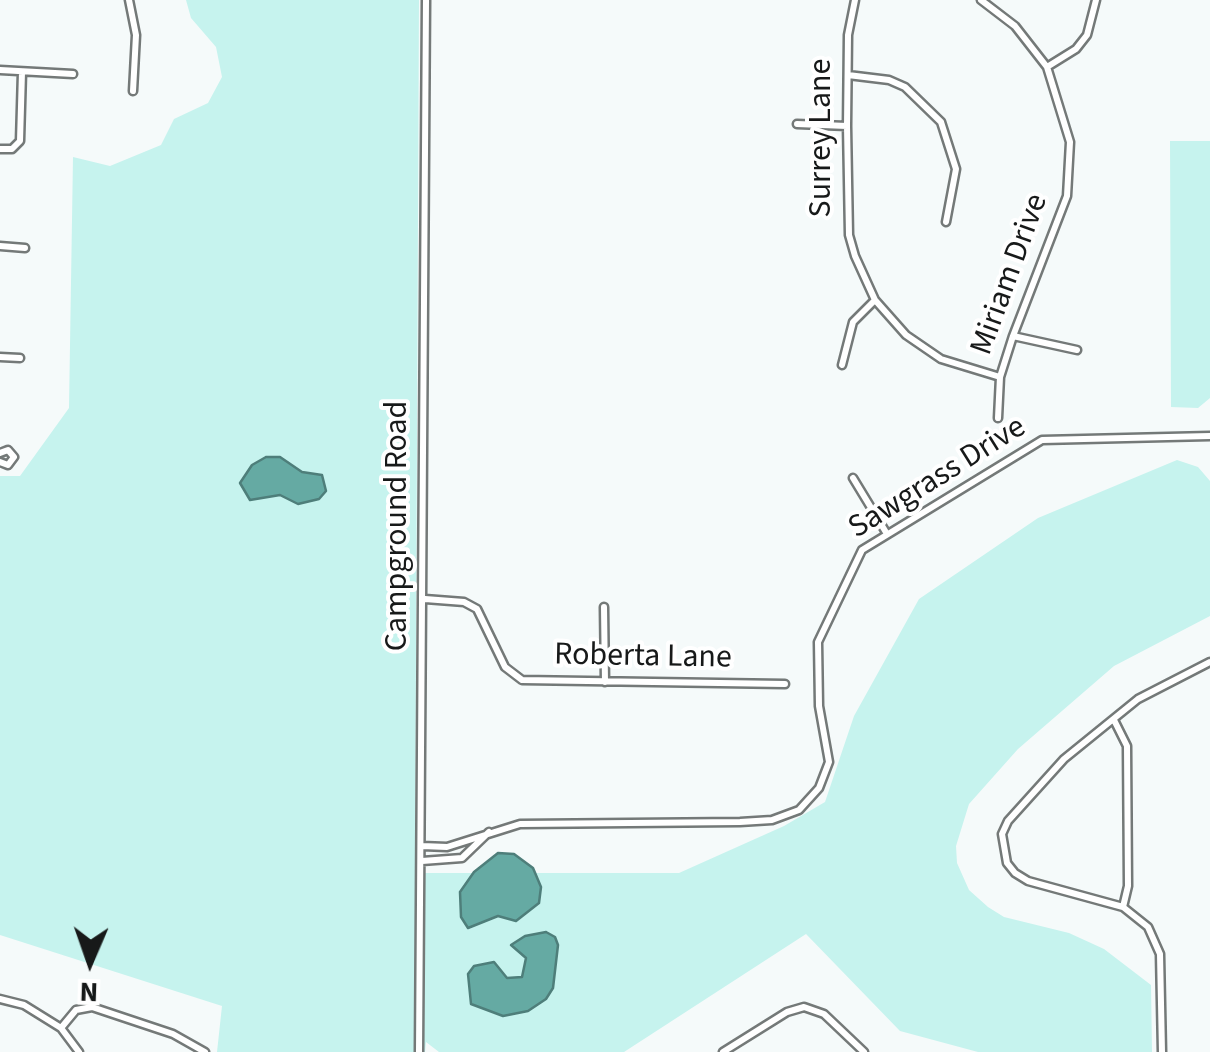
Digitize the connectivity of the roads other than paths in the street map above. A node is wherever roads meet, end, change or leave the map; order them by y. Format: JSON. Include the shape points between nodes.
{"nodes":[{"id":1,"x":129,"y":0,"type":"edge"},
{"id":2,"x":426,"y":0,"type":"edge"},
{"id":3,"x":855,"y":0,"type":"edge"},
{"id":4,"x":981,"y":0,"type":"edge"},
{"id":5,"x":1096,"y":0,"type":"edge"},
{"id":6,"x":1047,"y":67,"type":"junction"},
{"id":7,"x":0,"y":70,"type":"edge"},
{"id":8,"x":22,"y":72,"type":"junction"},
{"id":9,"x":73,"y":74,"type":"dead end"},
{"id":10,"x":848,"y":75,"type":"junction"},
{"id":11,"x":134,"y":91,"type":"dead end"},
{"id":12,"x":797,"y":124,"type":"dead end"},
{"id":13,"x":847,"y":126,"type":"junction"},
{"id":14,"x":0,"y":149,"type":"edge"},
{"id":15,"x":946,"y":222,"type":"dead end"},
{"id":16,"x":0,"y":246,"type":"edge"},
{"id":17,"x":25,"y":248,"type":"dead end"},
{"id":18,"x":875,"y":300,"type":"junction"},
{"id":19,"x":1013,"y":336,"type":"junction"},
{"id":20,"x":1077,"y":350,"type":"dead end"},
{"id":21,"x":0,"y":357,"type":"edge"},
{"id":22,"x":20,"y":358,"type":"dead end"},
{"id":23,"x":842,"y":365,"type":"dead end"},
{"id":24,"x":1000,"y":378,"type":"junction"},
{"id":25,"x":998,"y":418,"type":"dead end"},
{"id":26,"x":1210,"y":436,"type":"edge"},
{"id":27,"x":0,"y":453,"type":"edge"},
{"id":28,"x":0,"y":462,"type":"edge"},
{"id":29,"x":853,"y":478,"type":"dead end"},
{"id":30,"x":887,"y":534,"type":"junction"},
{"id":31,"x":424,"y":599,"type":"junction"},
{"id":32,"x":604,"y":607,"type":"dead end"},
{"id":33,"x":1210,"y":662,"type":"edge"},
{"id":34,"x":605,"y":682,"type":"junction"},
{"id":35,"x":785,"y":684,"type":"dead end"},
{"id":36,"x":1114,"y":720,"type":"junction"},
{"id":37,"x":490,"y":832,"type":"junction"},
{"id":38,"x":462,"y":842,"type":"junction"},
{"id":39,"x":422,"y":846,"type":"junction"},
{"id":40,"x":466,"y":855,"type":"junction"},
{"id":41,"x":422,"y":862,"type":"junction"},
{"id":42,"x":1123,"y":907,"type":"junction"},
{"id":43,"x":0,"y":999,"type":"edge"},
{"id":44,"x":61,"y":1028,"type":"junction"},
{"id":45,"x":79,"y":1052,"type":"edge"},
{"id":46,"x":205,"y":1052,"type":"edge"},
{"id":47,"x":419,"y":1052,"type":"edge"},
{"id":48,"x":722,"y":1052,"type":"edge"},
{"id":49,"x":864,"y":1052,"type":"edge"},
{"id":50,"x":1162,"y":1052,"type":"edge"}],
"edges":[{"from":1,"to":11,"type":"street","via":[[136,35]]},
{"from":2,"to":31,"type":"street","name":"Campground Road"},
{"from":3,"to":10,"type":"street","name":"Surrey Lane"},
{"from":4,"to":6,"type":"street","name":"Miriam Drive","via":[[1015,26]]},
{"from":5,"to":6,"type":"street","via":[[1076,49]]},
{"from":6,"to":19,"type":"street","name":"Miriam Drive","via":[[1067,123],[1067,196]]},
{"from":7,"to":8,"type":"street"},
{"from":8,"to":9,"type":"street"},
{"from":8,"to":14,"type":"street","via":[[20,141],[12,150]]},
{"from":10,"to":13,"type":"street","name":"Surrey Lane"},
{"from":10,"to":15,"type":"street","via":[[905,87],[941,122],[956,168]]},
{"from":12,"to":13,"type":"street"},
{"from":13,"to":18,"type":"street","name":"Surrey Lane","via":[[849,234]]},
{"from":16,"to":17,"type":"street"},
{"from":18,"to":23,"type":"street","via":[[853,322]]},
{"from":18,"to":24,"type":"street","name":"Surrey Lane","via":[[924,349]]},
{"from":19,"to":20,"type":"street"},
{"from":19,"to":24,"type":"street","name":"Miriam Drive"},
{"from":21,"to":22,"type":"street"},
{"from":24,"to":25,"type":"street","name":"Miriam Drive"},
{"from":26,"to":30,"type":"street","name":"Sawgrass Drive","via":[[1042,440]]},
{"from":27,"to":28,"type":"street","via":[[8,450],[14,458],[8,465]]},
{"from":29,"to":30,"type":"street"},
{"from":30,"to":37,"type":"street","name":"Sawgrass Drive","via":[[854,560],[821,632],[819,706],[829,762],[819,788],[799,810],[772,820],[520,824]]},
{"from":31,"to":34,"type":"street","name":"Roberta Lane","via":[[477,609],[506,667],[522,680]]},
{"from":31,"to":39,"type":"street","name":"Campground Road"},
{"from":32,"to":34,"type":"street"},
{"from":33,"to":36,"type":"street","via":[[1138,699]]},
{"from":34,"to":35,"type":"street","name":"Roberta Lane"},
{"from":36,"to":42,"type":"street","via":[[1128,746]]},
{"from":36,"to":42,"type":"street","via":[[1064,759],[1008,821],[1003,848],[1007,863],[1028,881]]},
{"from":37,"to":38,"type":"street","name":"Sawgrass Drive"},
{"from":37,"to":40,"type":"street"},
{"from":38,"to":39,"type":"street","name":"Sawgrass Drive"},
{"from":38,"to":40,"type":"street"},
{"from":39,"to":41,"type":"street","name":"Campground Road"},
{"from":40,"to":41,"type":"street"},
{"from":41,"to":47,"type":"street","name":"Campground Road"},
{"from":42,"to":50,"type":"street","via":[[1148,927],[1160,954]]},
{"from":43,"to":44,"type":"street"},
{"from":44,"to":45,"type":"street"},
{"from":44,"to":46,"type":"street","via":[[76,1010],[92,1007]]},
{"from":48,"to":49,"type":"street","via":[[804,1007],[824,1014]]}]}
